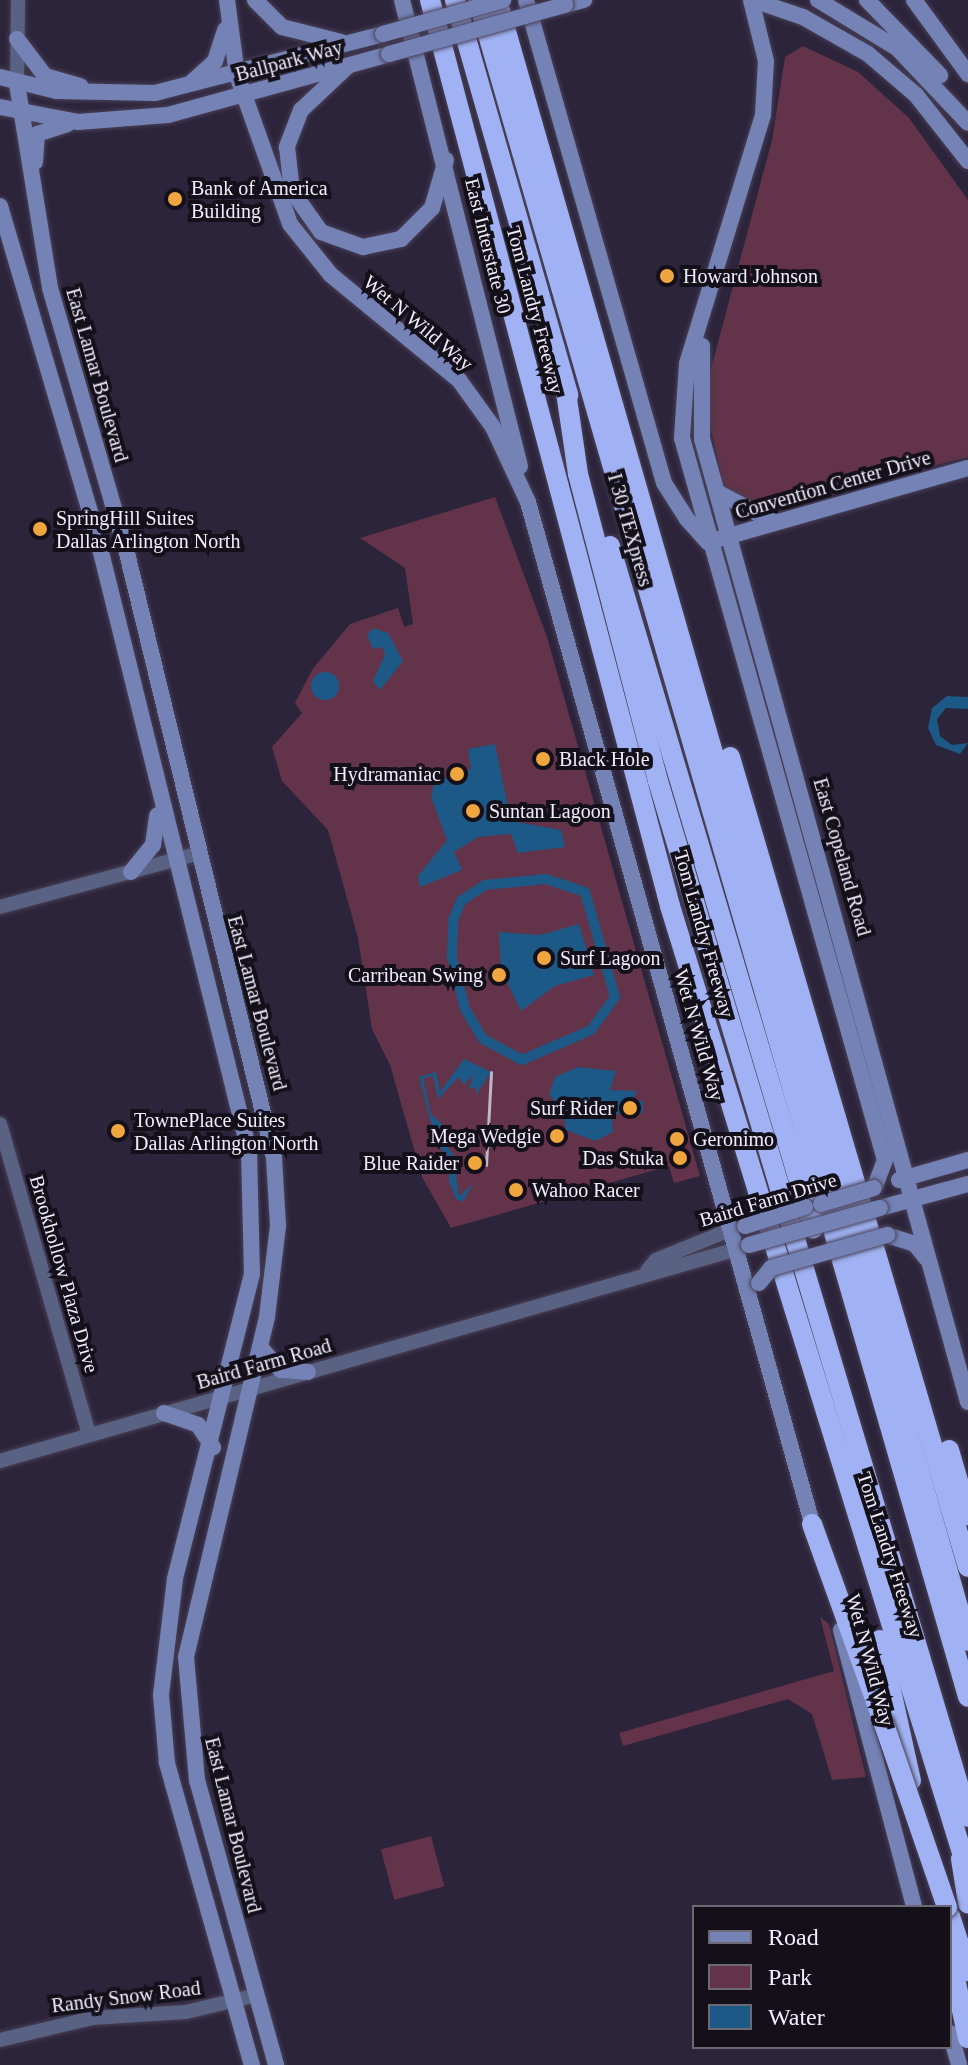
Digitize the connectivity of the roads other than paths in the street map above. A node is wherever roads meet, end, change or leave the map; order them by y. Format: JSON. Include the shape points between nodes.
{"nodes":[{"id":1,"x":18,"y":0,"type":"edge"},
{"id":2,"x":227,"y":0,"type":"edge"},
{"id":3,"x":255,"y":0,"type":"edge"},
{"id":4,"x":402,"y":0,"type":"edge"},
{"id":5,"x":430,"y":0,"type":"edge"},
{"id":6,"x":494,"y":0,"type":"edge"},
{"id":7,"x":503,"y":0,"type":"edge"},
{"id":8,"x":510,"y":0,"type":"edge"},
{"id":9,"x":526,"y":0,"type":"edge"},
{"id":10,"x":584,"y":0,"type":"edge"},
{"id":11,"x":752,"y":0,"type":"edge"},
{"id":12,"x":818,"y":0,"type":"edge"},
{"id":13,"x":867,"y":0,"type":"edge"},
{"id":14,"x":914,"y":0,"type":"edge"},
{"id":15,"x":467,"y":2,"type":"edge"},
{"id":16,"x":227,"y":20,"type":"junction"},
{"id":17,"x":17,"y":39,"type":"junction"},
{"id":18,"x":509,"y":39,"type":"junction"},
{"id":19,"x":346,"y":43,"type":"junction"},
{"id":20,"x":348,"y":65,"type":"junction"},
{"id":21,"x":968,"y":74,"type":"edge"},
{"id":22,"x":237,"y":75,"type":"junction"},
{"id":23,"x":0,"y":77,"type":"edge"},
{"id":24,"x":17,"y":84,"type":"junction"},
{"id":25,"x":186,"y":86,"type":"junction"},
{"id":26,"x":110,"y":93,"type":"junction"},
{"id":27,"x":244,"y":94,"type":"junction"},
{"id":28,"x":210,"y":104,"type":"junction"},
{"id":29,"x":0,"y":107,"type":"edge"},
{"id":30,"x":968,"y":111,"type":"edge"},
{"id":31,"x":19,"y":112,"type":"junction"},
{"id":32,"x":78,"y":122,"type":"junction"},
{"id":33,"x":968,"y":123,"type":"edge"},
{"id":34,"x":256,"y":134,"type":"junction"},
{"id":35,"x":446,"y":160,"type":"junction"},
{"id":36,"x":968,"y":161,"type":"edge"},
{"id":37,"x":0,"y":206,"type":"edge"},
{"id":38,"x":37,"y":223,"type":"junction"},
{"id":39,"x":704,"y":321,"type":"junction"},
{"id":40,"x":565,"y":385,"type":"junction"},
{"id":41,"x":968,"y":468,"type":"edge"},
{"id":42,"x":717,"y":492,"type":"junction"},
{"id":43,"x":528,"y":502,"type":"junction"},
{"id":44,"x":774,"y":522,"type":"junction"},
{"id":45,"x":729,"y":536,"type":"junction"},
{"id":46,"x":708,"y":542,"type":"junction"},
{"id":47,"x":694,"y":676,"type":"junction"},
{"id":48,"x":157,"y":793,"type":"junction"},
{"id":49,"x":196,"y":854,"type":"junction"},
{"id":50,"x":174,"y":860,"type":"junction"},
{"id":51,"x":131,"y":872,"type":"junction"},
{"id":52,"x":0,"y":907,"type":"edge"},
{"id":53,"x":865,"y":1014,"type":"junction"},
{"id":54,"x":844,"y":1020,"type":"junction"},
{"id":55,"x":767,"y":1071,"type":"junction"},
{"id":56,"x":268,"y":1121,"type":"junction"},
{"id":57,"x":0,"y":1124,"type":"edge"},
{"id":58,"x":245,"y":1126,"type":"junction"},
{"id":59,"x":968,"y":1160,"type":"edge"},
{"id":60,"x":907,"y":1177,"type":"junction"},
{"id":61,"x":968,"y":1184,"type":"edge"},
{"id":62,"x":874,"y":1188,"type":"junction"},
{"id":63,"x":913,"y":1199,"type":"junction"},
{"id":64,"x":817,"y":1215,"type":"junction"},
{"id":65,"x":738,"y":1227,"type":"junction"},
{"id":66,"x":743,"y":1247,"type":"junction"},
{"id":67,"x":647,"y":1271,"type":"junction"},
{"id":68,"x":934,"y":1273,"type":"junction"},
{"id":69,"x":541,"y":1311,"type":"joint"},
{"id":70,"x":899,"y":1320,"type":"junction"},
{"id":71,"x":758,"y":1328,"type":"junction"},
{"id":72,"x":260,"y":1347,"type":"junction"},
{"id":73,"x":308,"y":1372,"type":"junction"},
{"id":74,"x":250,"y":1388,"type":"junction"},
{"id":75,"x":223,"y":1396,"type":"junction"},
{"id":76,"x":968,"y":1402,"type":"edge"},
{"id":77,"x":164,"y":1413,"type":"junction"},
{"id":78,"x":89,"y":1435,"type":"junction"},
{"id":79,"x":213,"y":1447,"type":"junction"},
{"id":80,"x":0,"y":1461,"type":"edge"},
{"id":81,"x":968,"y":1515,"type":"edge"},
{"id":82,"x":812,"y":1524,"type":"junction"},
{"id":83,"x":968,"y":1567,"type":"edge"},
{"id":84,"x":876,"y":1588,"type":"junction"},
{"id":85,"x":968,"y":1641,"type":"edge"},
{"id":86,"x":162,"y":1652,"type":"junction"},
{"id":87,"x":186,"y":1657,"type":"junction"},
{"id":88,"x":968,"y":1697,"type":"edge"},
{"id":89,"x":968,"y":1817,"type":"edge"},
{"id":90,"x":958,"y":1839,"type":"junction"},
{"id":91,"x":968,"y":1872,"type":"edge"},
{"id":92,"x":968,"y":1903,"type":"edge"},
{"id":93,"x":913,"y":1905,"type":"edge"},
{"id":94,"x":939,"y":1905,"type":"edge"},
{"id":95,"x":946,"y":1905,"type":"edge"},
{"id":96,"x":952,"y":1922,"type":"edge"},
{"id":97,"x":952,"y":1964,"type":"edge"},
{"id":98,"x":968,"y":1971,"type":"edge"},
{"id":99,"x":257,"y":1995,"type":"junction"},
{"id":100,"x":233,"y":2001,"type":"junction"},
{"id":101,"x":968,"y":2038,"type":"edge"},
{"id":102,"x":0,"y":2040,"type":"edge"},
{"id":103,"x":952,"y":2040,"type":"edge"},
{"id":104,"x":252,"y":2065,"type":"edge"},
{"id":105,"x":276,"y":2065,"type":"edge"},
{"id":106,"x":959,"y":2065,"type":"edge"}],
"edges":[{"from":1,"to":17,"type":"street","name":"East Lamar Boulevard"},
{"from":2,"to":16,"type":"main road"},
{"from":3,"to":19,"type":"main road","via":[[282,27]]},
{"from":4,"to":35,"type":"main road","name":"East Interstate 30"},
{"from":5,"to":84,"type":"highway","name":"Tom Landry Freeway","via":[[670,906]]},
{"from":6,"to":15,"type":"main road","bridge":true},
{"from":6,"to":18,"type":"highway"},
{"from":7,"to":15,"type":"main road","name":"Ballpark Way","bridge":true},
{"from":8,"to":18,"type":"highway"},
{"from":9,"to":46,"type":"main road","via":[[664,483]]},
{"from":10,"to":20,"type":"main road","name":"Ballpark Way","bridge":true},
{"from":11,"to":36,"type":"main road","via":[[803,17],[901,80]]},
{"from":11,"to":39,"type":"main road","name":"East Copeland Road","via":[[766,61],[763,115]]},
{"from":12,"to":33,"type":"main road","via":[[897,48]]},
{"from":13,"to":30,"type":"main road"},
{"from":14,"to":21,"type":"main road"},
{"from":15,"to":19,"type":"main road","name":"Ballpark Way","bridge":true},
{"from":15,"to":40,"type":"highway","name":"I 30 TEXpress"},
{"from":15,"to":55,"type":"highway","name":"I 30 TEXpress","via":[[662,669]]},
{"from":15,"to":88,"type":"highway"},
{"from":16,"to":22,"type":"main road","name":"Wet N Wild Way"},
{"from":16,"to":25,"type":"main road","via":[[215,61]]},
{"from":17,"to":24,"type":"street","name":"East Lamar Boulevard"},
{"from":17,"to":26,"type":"main road","via":[[45,76]]},
{"from":18,"to":47,"type":"highway"},
{"from":19,"to":22,"type":"main road","name":"Ballpark Way"},
{"from":20,"to":27,"type":"main road","name":"Ballpark Way"},
{"from":20,"to":35,"type":"main road","via":[[301,110],[287,147],[292,191],[313,224],[351,246],[401,239],[432,208]]},
{"from":22,"to":25,"type":"main road","name":"Ballpark Way"},
{"from":22,"to":27,"type":"main road","name":"Wet N Wild Way"},
{"from":23,"to":24,"type":"main road","name":"Ballpark Way"},
{"from":24,"to":26,"type":"main road","name":"Ballpark Way"},
{"from":24,"to":31,"type":"main road","name":"East Lamar Boulevard"},
{"from":25,"to":26,"type":"main road","name":"Ballpark Way"},
{"from":27,"to":28,"type":"main road","name":"Ballpark Way"},
{"from":27,"to":34,"type":"main road","name":"Wet N Wild Way"},
{"from":28,"to":32,"type":"main road","name":"Ballpark Way","via":[[168,115]]},
{"from":28,"to":34,"type":"main road","via":[[229,108]]},
{"from":29,"to":31,"type":"main road","name":"Ballpark Way"},
{"from":31,"to":32,"type":"main road","name":"Ballpark Way"},
{"from":31,"to":38,"type":"main road","name":"East Lamar Boulevard"},
{"from":32,"to":38,"type":"main road","via":[[33,140]]},
{"from":34,"to":43,"type":"main road","name":"Wet N Wild Way","via":[[290,224],[331,275],[459,380],[493,427]]},
{"from":35,"to":43,"type":"main road","name":"East Interstate 30"},
{"from":37,"to":48,"type":"main road","via":[[94,525]]},
{"from":38,"to":49,"type":"main road","name":"East Lamar Boulevard","via":[[126,549]]},
{"from":39,"to":42,"type":"main road","name":"East Copeland Road","via":[[699,418]]},
{"from":39,"to":46,"type":"main road","name":"East Copeland Road","via":[[687,364],[681,412]]},
{"from":40,"to":55,"type":"highway","name":"I 30 TEXpress"},
{"from":40,"to":89,"type":"highway","via":[[578,474],[658,781]]},
{"from":41,"to":44,"type":"main road","name":"Convention Center Drive"},
{"from":42,"to":44,"type":"main road"},
{"from":42,"to":45,"type":"main road","name":"East Copeland Road"},
{"from":43,"to":65,"type":"main road","name":"Wet N Wild Way"},
{"from":44,"to":45,"type":"main road","name":"Convention Center Drive"},
{"from":45,"to":46,"type":"main road","name":"Convention Center Drive"},
{"from":45,"to":53,"type":"main road","name":"East Copeland Road"},
{"from":46,"to":54,"type":"main road","name":"East Copeland Road"},
{"from":47,"to":70,"type":"highway","via":[[715,712],[769,874]]},
{"from":47,"to":85,"type":"highway"},
{"from":48,"to":50,"type":"main road"},
{"from":48,"to":51,"type":"main road","via":[[155,837]]},
{"from":49,"to":50,"type":"street"},
{"from":49,"to":56,"type":"main road","name":"East Lamar Boulevard"},
{"from":50,"to":51,"type":"street"},
{"from":50,"to":58,"type":"main road"},
{"from":51,"to":52,"type":"street"},
{"from":53,"to":54,"type":"main road"},
{"from":53,"to":60,"type":"main road","name":"East Copeland Road"},
{"from":54,"to":62,"type":"main road","name":"East Copeland Road","via":[[885,1160]]},
{"from":55,"to":64,"type":"highway"},
{"from":56,"to":58,"type":"main road"},
{"from":56,"to":72,"type":"main road","name":"East Lamar Boulevard","via":[[278,1226]]},
{"from":57,"to":78,"type":"street","name":"Brookhollow Plaza Drive"},
{"from":58,"to":75,"type":"main road","via":[[253,1263]]},
{"from":59,"to":60,"type":"main road","name":"Baird Farm Drive"},
{"from":60,"to":62,"type":"main road","name":"Baird Farm Drive"},
{"from":60,"to":63,"type":"main road","name":"East Copeland Road"},
{"from":61,"to":63,"type":"main road","name":"Baird Farm Drive"},
{"from":62,"to":64,"type":"main road","name":"Baird Farm Drive","bridge":true},
{"from":63,"to":64,"type":"main road","name":"Baird Farm Drive","bridge":true},
{"from":63,"to":68,"type":"main road","name":"East Copeland Road"},
{"from":64,"to":65,"type":"main road","name":"Baird Farm Drive","bridge":true},
{"from":64,"to":66,"type":"main road","name":"Baird Farm Drive","bridge":true},
{"from":65,"to":66,"type":"main road","name":"Wet N Wild Way"},
{"from":65,"to":67,"type":"street","name":"Baird Farm Drive","via":[[656,1260]]},
{"from":66,"to":67,"type":"street","name":"Baird Farm Drive"},
{"from":66,"to":71,"type":"main road","name":"Wet N Wild Way"},
{"from":67,"to":69,"type":"street","name":"Baird Farm Drive"},
{"from":68,"to":71,"type":"main road","bridge":true,"via":[[915,1244],[887,1235],[771,1268],[759,1283]]},
{"from":68,"to":76,"type":"main road","name":"East Copeland Road"},
{"from":69,"to":73,"type":"street","name":"Baird Farm Road"},
{"from":70,"to":81,"type":"highway"},
{"from":70,"to":83,"type":"highway"},
{"from":71,"to":82,"type":"main road","name":"Wet N Wild Way"},
{"from":72,"to":73,"type":"main road","via":[[281,1370]]},
{"from":72,"to":74,"type":"main road","name":"East Lamar Boulevard"},
{"from":73,"to":74,"type":"street","name":"Baird Farm Road"},
{"from":74,"to":75,"type":"street","name":"Baird Farm Road"},
{"from":74,"to":87,"type":"main road","name":"East Lamar Boulevard"},
{"from":75,"to":77,"type":"street","name":"Baird Farm Road"},
{"from":75,"to":79,"type":"main road"},
{"from":77,"to":78,"type":"street","name":"Baird Farm Road"},
{"from":77,"to":79,"type":"main road","via":[[198,1425]]},
{"from":78,"to":80,"type":"street","name":"Baird Farm Road"},
{"from":79,"to":86,"type":"main road"},
{"from":82,"to":93,"type":"main road","name":"Wet N Wild Way"},
{"from":82,"to":95,"type":"highway","bridge":true},
{"from":84,"to":90,"type":"highway","name":"Tom Landry Freeway"},
{"from":84,"to":94,"type":"highway","via":[[880,1638]]},
{"from":86,"to":87,"type":"main road"},
{"from":86,"to":100,"type":"main road","via":[[167,1763]]},
{"from":87,"to":99,"type":"main road","name":"East Lamar Boulevard","via":[[197,1780]]},
{"from":90,"to":91,"type":"highway","name":"Tom Landry Freeway"},
{"from":90,"to":92,"type":"highway"},
{"from":96,"to":98,"type":"highway"},
{"from":97,"to":101,"type":"highway"},
{"from":99,"to":100,"type":"street","name":"Randy Snow Road"},
{"from":99,"to":105,"type":"main road","name":"East Lamar Boulevard"},
{"from":100,"to":102,"type":"street","name":"Randy Snow Road","via":[[92,2018]]},
{"from":100,"to":104,"type":"main road"},
{"from":103,"to":106,"type":"main road"}]}
